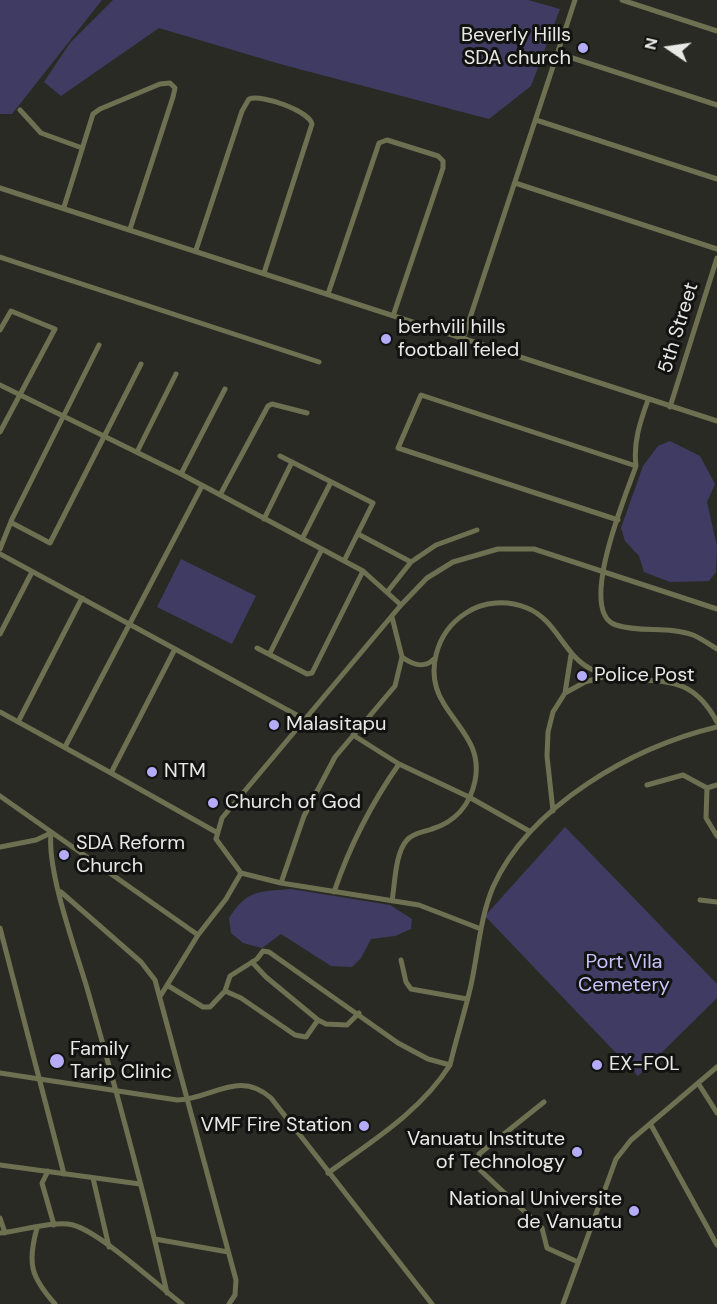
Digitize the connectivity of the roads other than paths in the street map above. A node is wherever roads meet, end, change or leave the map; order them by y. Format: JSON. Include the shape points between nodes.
{"nodes":[{"id":1,"x":575,"y":0,"type":"edge"},
{"id":2,"x":622,"y":0,"type":"edge"},
{"id":3,"x":717,"y":31,"type":"edge"},
{"id":4,"x":557,"y":53,"type":"junction"},
{"id":5,"x":717,"y":105,"type":"edge"},
{"id":6,"x":20,"y":110,"type":"dead end"},
{"id":7,"x":536,"y":120,"type":"junction"},
{"id":8,"x":82,"y":148,"type":"junction"},
{"id":9,"x":717,"y":178,"type":"edge"},
{"id":10,"x":514,"y":183,"type":"junction"},
{"id":11,"x":0,"y":188,"type":"edge"},
{"id":12,"x":64,"y":207,"type":"junction"},
{"id":13,"x":130,"y":229,"type":"junction"},
{"id":14,"x":717,"y":249,"type":"edge"},
{"id":15,"x":196,"y":250,"type":"junction"},
{"id":16,"x":0,"y":257,"type":"edge"},
{"id":17,"x":717,"y":258,"type":"edge"},
{"id":18,"x":264,"y":273,"type":"junction"},
{"id":19,"x":328,"y":294,"type":"junction"},
{"id":20,"x":393,"y":316,"type":"junction"},
{"id":21,"x":0,"y":330,"type":"edge"},
{"id":22,"x":463,"y":339,"type":"junction"},
{"id":23,"x":99,"y":345,"type":"dead end"},
{"id":24,"x":319,"y":362,"type":"dead end"},
{"id":25,"x":141,"y":364,"type":"dead end"},
{"id":26,"x":176,"y":374,"type":"dead end"},
{"id":27,"x":0,"y":385,"type":"edge"},
{"id":28,"x":225,"y":389,"type":"dead end"},
{"id":29,"x":19,"y":394,"type":"junction"},
{"id":30,"x":648,"y":400,"type":"junction"},
{"id":31,"x":670,"y":407,"type":"junction"},
{"id":32,"x":307,"y":413,"type":"dead end"},
{"id":33,"x":63,"y":416,"type":"junction"},
{"id":34,"x":717,"y":421,"type":"edge"},
{"id":35,"x":0,"y":432,"type":"edge"},
{"id":36,"x":103,"y":436,"type":"junction"},
{"id":37,"x":137,"y":453,"type":"junction"},
{"id":38,"x":280,"y":456,"type":"dead end"},
{"id":39,"x":292,"y":462,"type":"junction"},
{"id":40,"x":636,"y":466,"type":"junction"},
{"id":41,"x":181,"y":474,"type":"junction"},
{"id":42,"x":331,"y":482,"type":"junction"},
{"id":43,"x":202,"y":486,"type":"junction"},
{"id":44,"x":220,"y":495,"type":"junction"},
{"id":45,"x":264,"y":519,"type":"junction"},
{"id":46,"x":618,"y":520,"type":"junction"},
{"id":47,"x":12,"y":523,"type":"junction"},
{"id":48,"x":477,"y":530,"type":"dead end"},
{"id":49,"x":358,"y":534,"type":"junction"},
{"id":50,"x":302,"y":539,"type":"junction"},
{"id":51,"x":322,"y":549,"type":"junction"},
{"id":52,"x":0,"y":551,"type":"edge"},
{"id":53,"x":344,"y":561,"type":"junction"},
{"id":54,"x":411,"y":562,"type":"junction"},
{"id":55,"x":363,"y":571,"type":"junction"},
{"id":56,"x":602,"y":571,"type":"junction"},
{"id":57,"x":32,"y":572,"type":"junction"},
{"id":58,"x":388,"y":591,"type":"junction"},
{"id":59,"x":82,"y":598,"type":"junction"},
{"id":60,"x":401,"y":605,"type":"junction"},
{"id":61,"x":717,"y":609,"type":"edge"},
{"id":62,"x":392,"y":617,"type":"junction"},
{"id":63,"x":129,"y":623,"type":"junction"},
{"id":64,"x":0,"y":634,"type":"edge"},
{"id":65,"x":257,"y":648,"type":"dead end"},
{"id":66,"x":175,"y":649,"type":"junction"},
{"id":67,"x":717,"y":649,"type":"edge"},
{"id":68,"x":270,"y":653,"type":"junction"},
{"id":69,"x":571,"y":655,"type":"junction"},
{"id":70,"x":402,"y":657,"type":"junction"},
{"id":71,"x":434,"y":659,"type":"junction"},
{"id":72,"x":608,"y":676,"type":"junction"},
{"id":73,"x":565,"y":693,"type":"junction"},
{"id":74,"x":0,"y":712,"type":"edge"},
{"id":75,"x":304,"y":719,"type":"junction"},
{"id":76,"x":18,"y":722,"type":"junction"},
{"id":77,"x":717,"y":724,"type":"edge"},
{"id":78,"x":353,"y":735,"type":"junction"},
{"id":79,"x":65,"y":747,"type":"junction"},
{"id":80,"x":399,"y":764,"type":"junction"},
{"id":81,"x":111,"y":773,"type":"junction"},
{"id":82,"x":647,"y":785,"type":"dead end"},
{"id":83,"x":717,"y":785,"type":"edge"},
{"id":84,"x":707,"y":788,"type":"junction"},
{"id":85,"x":0,"y":796,"type":"edge"},
{"id":86,"x":469,"y":796,"type":"junction"},
{"id":87,"x":553,"y":811,"type":"junction"},
{"id":88,"x":529,"y":831,"type":"junction"},
{"id":89,"x":216,"y":832,"type":"junction"},
{"id":90,"x":51,"y":833,"type":"junction"},
{"id":91,"x":717,"y":836,"type":"edge"},
{"id":92,"x":0,"y":848,"type":"edge"},
{"id":93,"x":241,"y":873,"type":"junction"},
{"id":94,"x":281,"y":883,"type":"junction"},
{"id":95,"x":59,"y":891,"type":"junction"},
{"id":96,"x":334,"y":892,"type":"junction"},
{"id":97,"x":700,"y":900,"type":"dead end"},
{"id":98,"x":392,"y":901,"type":"junction"},
{"id":99,"x":717,"y":902,"type":"edge"},
{"id":100,"x":0,"y":928,"type":"edge"},
{"id":101,"x":481,"y":929,"type":"junction"},
{"id":102,"x":198,"y":934,"type":"junction"},
{"id":103,"x":401,"y":960,"type":"dead end"},
{"id":104,"x":252,"y":962,"type":"junction"},
{"id":105,"x":167,"y":985,"type":"junction"},
{"id":106,"x":225,"y":991,"type":"junction"},
{"id":107,"x":161,"y":994,"type":"junction"},
{"id":108,"x":467,"y":999,"type":"junction"},
{"id":109,"x":359,"y":1013,"type":"junction"},
{"id":110,"x":318,"y":1020,"type":"junction"},
{"id":111,"x":450,"y":1065,"type":"junction"},
{"id":112,"x":717,"y":1067,"type":"edge"},
{"id":113,"x":0,"y":1073,"type":"edge"},
{"id":114,"x":41,"y":1079,"type":"junction"},
{"id":115,"x":698,"y":1083,"type":"junction"},
{"id":116,"x":116,"y":1090,"type":"junction"},
{"id":117,"x":187,"y":1100,"type":"junction"},
{"id":118,"x":544,"y":1102,"type":"dead end"},
{"id":119,"x":717,"y":1113,"type":"edge"},
{"id":120,"x":651,"y":1125,"type":"junction"},
{"id":121,"x":0,"y":1165,"type":"edge"},
{"id":122,"x":48,"y":1171,"type":"junction"},
{"id":123,"x":328,"y":1173,"type":"junction"},
{"id":124,"x":64,"y":1174,"type":"junction"},
{"id":125,"x":93,"y":1178,"type":"junction"},
{"id":126,"x":140,"y":1184,"type":"junction"},
{"id":127,"x":0,"y":1218,"type":"edge"},
{"id":128,"x":54,"y":1225,"type":"junction"},
{"id":129,"x":37,"y":1228,"type":"junction"},
{"id":130,"x":2,"y":1233,"type":"edge"},
{"id":131,"x":155,"y":1239,"type":"junction"},
{"id":132,"x":717,"y":1245,"type":"edge"},
{"id":133,"x":108,"y":1247,"type":"junction"},
{"id":134,"x":228,"y":1252,"type":"junction"},
{"id":135,"x":578,"y":1262,"type":"junction"},
{"id":136,"x":166,"y":1293,"type":"junction"},
{"id":137,"x":55,"y":1304,"type":"edge"},
{"id":138,"x":182,"y":1304,"type":"edge"},
{"id":139,"x":229,"y":1304,"type":"edge"},
{"id":140,"x":432,"y":1304,"type":"edge"},
{"id":141,"x":562,"y":1304,"type":"edge"}],
"edges":[{"from":1,"to":4,"type":"street"},
{"from":2,"to":3,"type":"street"},
{"from":4,"to":5,"type":"street"},
{"from":4,"to":7,"type":"street"},
{"from":6,"to":8,"type":"street","via":[[41,133]]},
{"from":7,"to":9,"type":"street"},
{"from":7,"to":10,"type":"street"},
{"from":8,"to":12,"type":"street"},
{"from":8,"to":13,"type":"street","via":[[93,114],[100,109],[160,84],[170,83],[175,88]]},
{"from":10,"to":14,"type":"street"},
{"from":10,"to":22,"type":"street"},
{"from":11,"to":12,"type":"street"},
{"from":12,"to":13,"type":"street"},
{"from":13,"to":15,"type":"street"},
{"from":15,"to":18,"type":"street"},
{"from":15,"to":18,"type":"street","via":[[242,111],[249,99],[260,97],[306,114],[312,124]]},
{"from":16,"to":24,"type":"street"},
{"from":17,"to":31,"type":"street","name":"5th Street"},
{"from":18,"to":19,"type":"street"},
{"from":19,"to":20,"type":"street"},
{"from":19,"to":20,"type":"street","via":[[379,143],[387,140],[438,156],[443,168]]},
{"from":20,"to":22,"type":"street"},
{"from":21,"to":29,"type":"street","via":[[10,311],[55,329]]},
{"from":22,"to":30,"type":"street"},
{"from":23,"to":33,"type":"street"},
{"from":25,"to":36,"type":"street"},
{"from":26,"to":37,"type":"street"},
{"from":27,"to":29,"type":"street"},
{"from":28,"to":41,"type":"street"},
{"from":29,"to":33,"type":"street"},
{"from":29,"to":35,"type":"street"},
{"from":30,"to":31,"type":"street"},
{"from":30,"to":40,"type":"street","via":[[639,425]]},
{"from":31,"to":34,"type":"street"},
{"from":32,"to":44,"type":"street","via":[[268,406]]},
{"from":33,"to":36,"type":"street"},
{"from":33,"to":47,"type":"street"},
{"from":36,"to":37,"type":"street"},
{"from":36,"to":47,"type":"street","via":[[50,543]]},
{"from":37,"to":41,"type":"street"},
{"from":38,"to":39,"type":"street"},
{"from":39,"to":42,"type":"street"},
{"from":39,"to":45,"type":"street"},
{"from":40,"to":46,"type":"street"},
{"from":40,"to":46,"type":"street","via":[[421,395],[398,448]]},
{"from":41,"to":43,"type":"street"},
{"from":42,"to":49,"type":"street","via":[[373,503]]},
{"from":42,"to":50,"type":"street"},
{"from":43,"to":44,"type":"street"},
{"from":43,"to":63,"type":"street"},
{"from":44,"to":45,"type":"street"},
{"from":45,"to":50,"type":"street"},
{"from":46,"to":56,"type":"street"},
{"from":47,"to":52,"type":"street"},
{"from":48,"to":54,"type":"street","via":[[436,545]]},
{"from":49,"to":53,"type":"street"},
{"from":49,"to":54,"type":"street"},
{"from":50,"to":51,"type":"street"},
{"from":51,"to":53,"type":"street"},
{"from":51,"to":68,"type":"street"},
{"from":52,"to":57,"type":"street"},
{"from":53,"to":55,"type":"street"},
{"from":54,"to":58,"type":"street"},
{"from":55,"to":58,"type":"street"},
{"from":55,"to":68,"type":"street","via":[[312,673],[307,674]]},
{"from":56,"to":60,"type":"street","via":[[534,549],[498,549],[453,562],[427,579]]},
{"from":56,"to":61,"type":"street"},
{"from":56,"to":67,"type":"street","via":[[603,611],[612,623],[693,635]]},
{"from":57,"to":59,"type":"street"},
{"from":57,"to":64,"type":"street"},
{"from":58,"to":60,"type":"street"},
{"from":59,"to":63,"type":"street"},
{"from":59,"to":76,"type":"street"},
{"from":60,"to":62,"type":"street"},
{"from":62,"to":70,"type":"street"},
{"from":62,"to":75,"type":"street"},
{"from":63,"to":66,"type":"street"},
{"from":63,"to":79,"type":"street"},
{"from":65,"to":68,"type":"street"},
{"from":66,"to":75,"type":"street"},
{"from":66,"to":81,"type":"street"},
{"from":69,"to":71,"type":"street","via":[[555,630],[540,616],[512,603],[496,602],[470,610],[453,623]]},
{"from":69,"to":72,"type":"street"},
{"from":69,"to":73,"type":"street"},
{"from":70,"to":71,"type":"street","via":[[419,666]]},
{"from":70,"to":78,"type":"street","via":[[395,686]]},
{"from":71,"to":86,"type":"street","via":[[436,685],[443,703],[472,743],[476,771]]},
{"from":72,"to":73,"type":"street"},
{"from":72,"to":77,"type":"street","via":[[682,686],[702,697]]},
{"from":73,"to":87,"type":"street","via":[[548,732]]},
{"from":74,"to":76,"type":"street"},
{"from":75,"to":89,"type":"street","via":[[222,818]]},
{"from":76,"to":79,"type":"street"},
{"from":77,"to":87,"type":"street","via":[[659,744],[624,762]]},
{"from":78,"to":80,"type":"street"},
{"from":78,"to":94,"type":"street","via":[[335,757],[304,816]]},
{"from":79,"to":81,"type":"street"},
{"from":80,"to":86,"type":"street"},
{"from":80,"to":96,"type":"street","via":[[358,830]]},
{"from":81,"to":89,"type":"street"},
{"from":82,"to":84,"type":"street","via":[[683,775]]},
{"from":83,"to":84,"type":"street"},
{"from":84,"to":91,"type":"street","via":[[706,818]]},
{"from":85,"to":90,"type":"street"},
{"from":86,"to":88,"type":"street"},
{"from":86,"to":98,"type":"street","via":[[454,818],[413,835],[405,843]]},
{"from":87,"to":88,"type":"street"},
{"from":88,"to":101,"type":"street","via":[[493,888]]},
{"from":89,"to":93,"type":"street","via":[[220,848]]},
{"from":90,"to":92,"type":"street"},
{"from":90,"to":95,"type":"street","via":[[50,851]]},
{"from":90,"to":102,"type":"street"},
{"from":93,"to":94,"type":"street"},
{"from":93,"to":102,"type":"street"},
{"from":94,"to":96,"type":"street"},
{"from":95,"to":107,"type":"street","via":[[141,962]]},
{"from":95,"to":116,"type":"street"},
{"from":96,"to":98,"type":"street"},
{"from":97,"to":99,"type":"street"},
{"from":98,"to":101,"type":"street","via":[[419,905]]},
{"from":100,"to":114,"type":"street"},
{"from":101,"to":108,"type":"street"},
{"from":102,"to":105,"type":"street"},
{"from":103,"to":108,"type":"street","via":[[411,989]]},
{"from":104,"to":106,"type":"street","via":[[230,976]]},
{"from":104,"to":109,"type":"street","via":[[264,951],[269,952]]},
{"from":104,"to":110,"type":"street"},
{"from":105,"to":106,"type":"street","via":[[203,1007],[210,1007]]},
{"from":105,"to":107,"type":"street"},
{"from":106,"to":110,"type":"street","via":[[295,1035],[306,1036]]},
{"from":107,"to":117,"type":"street"},
{"from":108,"to":111,"type":"street"},
{"from":109,"to":110,"type":"street","via":[[347,1025]]},
{"from":109,"to":111,"type":"street","via":[[398,1043],[428,1059]]},
{"from":111,"to":123,"type":"street","via":[[438,1084],[411,1111]]},
{"from":112,"to":115,"type":"street"},
{"from":113,"to":114,"type":"street"},
{"from":114,"to":116,"type":"street"},
{"from":114,"to":124,"type":"street"},
{"from":115,"to":119,"type":"street"},
{"from":115,"to":120,"type":"street"},
{"from":116,"to":117,"type":"street"},
{"from":116,"to":126,"type":"street"},
{"from":117,"to":123,"type":"street","via":[[247,1084],[258,1088],[271,1098]]},
{"from":117,"to":134,"type":"street"},
{"from":118,"to":135,"type":"street","via":[[479,1154],[479,1169],[542,1228],[547,1248]]},
{"from":120,"to":132,"type":"street"},
{"from":120,"to":135,"type":"street","via":[[631,1140],[616,1159]]},
{"from":121,"to":122,"type":"street"},
{"from":122,"to":124,"type":"street"},
{"from":122,"to":128,"type":"street","via":[[42,1183]]},
{"from":123,"to":140,"type":"street"},
{"from":124,"to":125,"type":"street"},
{"from":125,"to":126,"type":"street"},
{"from":125,"to":133,"type":"street"},
{"from":126,"to":131,"type":"street"},
{"from":127,"to":130,"type":"street"},
{"from":128,"to":129,"type":"street"},
{"from":128,"to":133,"type":"street","via":[[73,1225]]},
{"from":129,"to":130,"type":"street"},
{"from":129,"to":137,"type":"street","via":[[32,1269]]},
{"from":131,"to":134,"type":"street"},
{"from":131,"to":136,"type":"street"},
{"from":133,"to":136,"type":"street"},
{"from":134,"to":139,"type":"street","via":[[236,1285]]},
{"from":135,"to":141,"type":"street"},
{"from":136,"to":138,"type":"street"}]}
